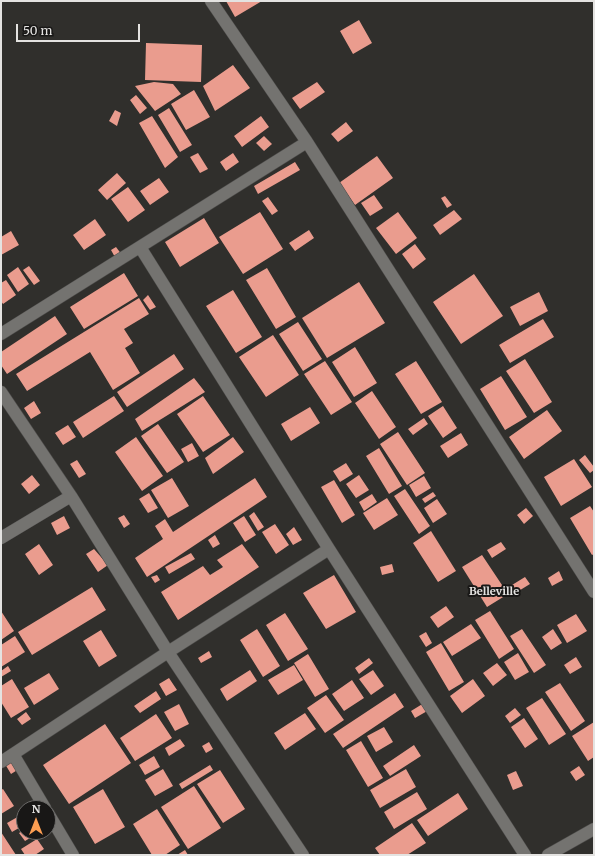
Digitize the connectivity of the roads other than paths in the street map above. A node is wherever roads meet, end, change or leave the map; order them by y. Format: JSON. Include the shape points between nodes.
{"nodes":[{"id":1,"x":211,"y":1,"type":"edge"},
{"id":2,"x":307,"y":142,"type":"junction"},
{"id":3,"x":140,"y":247,"type":"junction"},
{"id":4,"x":1,"y":334,"type":"edge"},
{"id":5,"x":1,"y":392,"type":"edge"},
{"id":6,"x":71,"y":496,"type":"junction"},
{"id":7,"x":1,"y":538,"type":"edge"},
{"id":8,"x":329,"y":549,"type":"junction"},
{"id":9,"x":594,"y":592,"type":"edge"},
{"id":10,"x":168,"y":652,"type":"junction"},
{"id":11,"x":13,"y":754,"type":"junction"},
{"id":12,"x":1,"y":762,"type":"edge"},
{"id":13,"x":40,"y":800,"type":"edge"},
{"id":14,"x":56,"y":826,"type":"edge"},
{"id":15,"x":594,"y":828,"type":"edge"},
{"id":16,"x":73,"y":855,"type":"edge"},
{"id":17,"x":303,"y":855,"type":"edge"},
{"id":18,"x":524,"y":855,"type":"edge"},
{"id":19,"x":548,"y":855,"type":"edge"}],
"edges":[{"from":1,"to":2,"type":"street"},
{"from":2,"to":3,"type":"street"},
{"from":2,"to":9,"type":"street"},
{"from":3,"to":4,"type":"street"},
{"from":3,"to":8,"type":"street"},
{"from":5,"to":6,"type":"street"},
{"from":6,"to":7,"type":"street"},
{"from":6,"to":10,"type":"street"},
{"from":8,"to":10,"type":"street"},
{"from":8,"to":18,"type":"street"},
{"from":10,"to":11,"type":"street"},
{"from":10,"to":17,"type":"street"},
{"from":11,"to":12,"type":"street"},
{"from":11,"to":13,"type":"street"},
{"from":14,"to":16,"type":"street"},
{"from":15,"to":19,"type":"street"}]}
